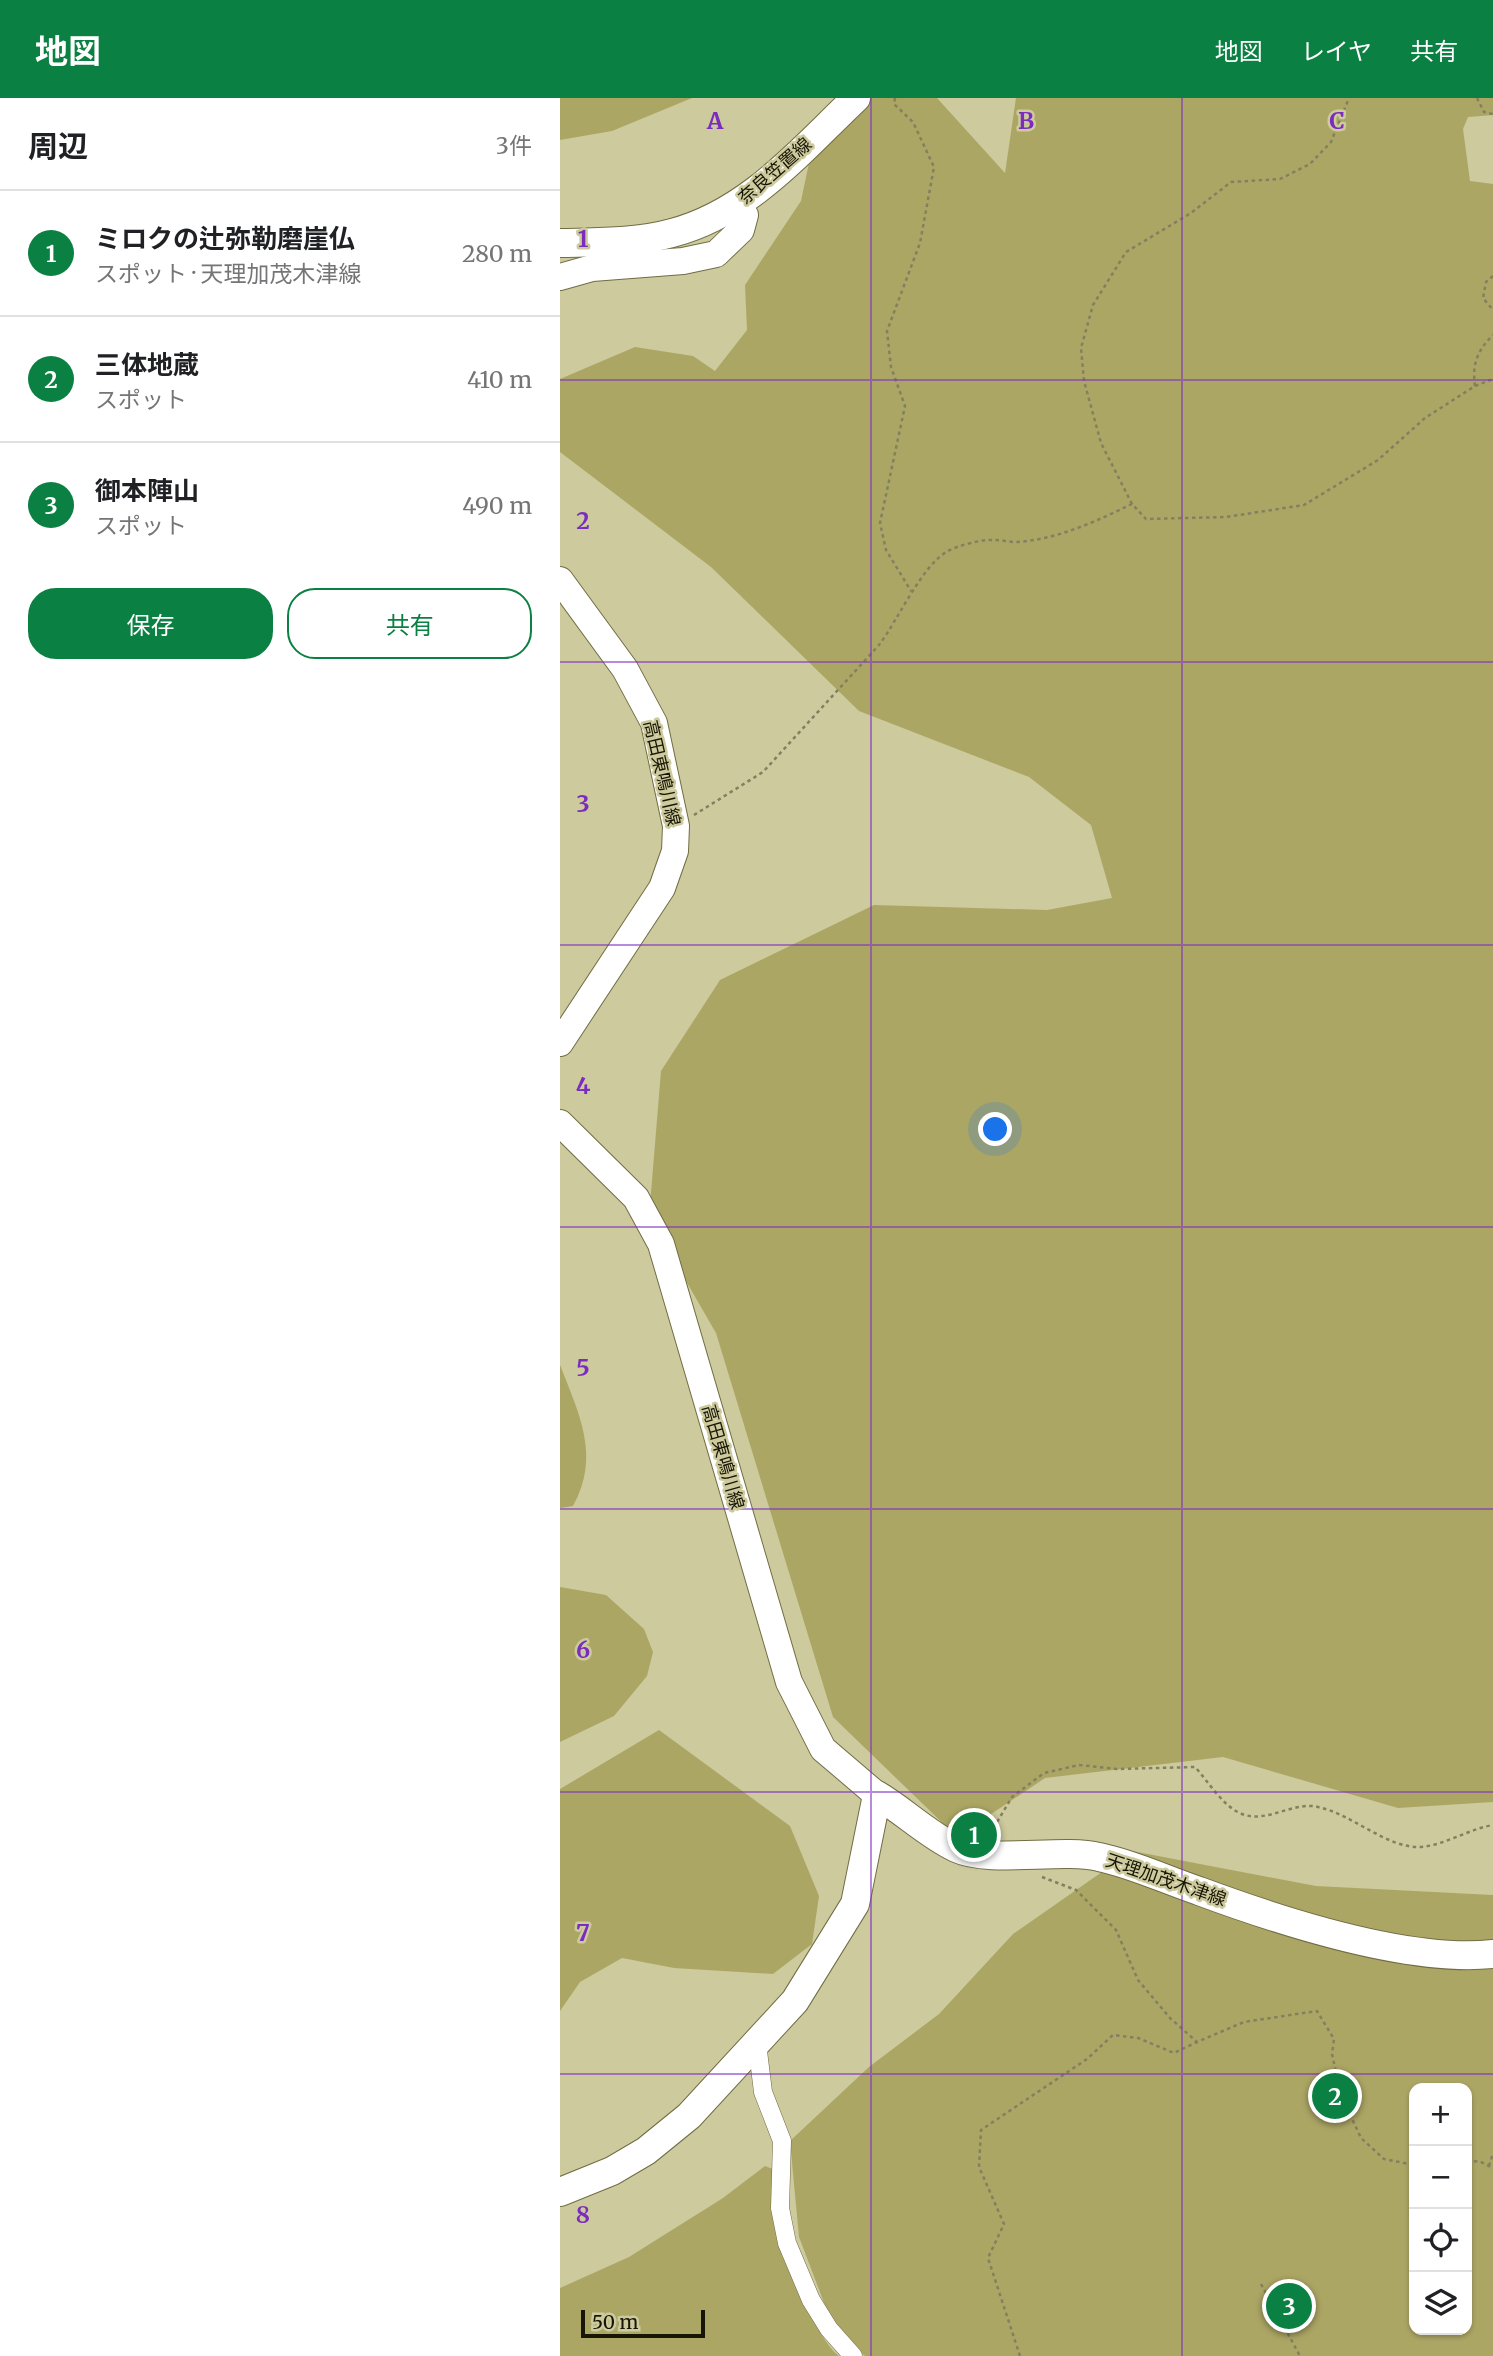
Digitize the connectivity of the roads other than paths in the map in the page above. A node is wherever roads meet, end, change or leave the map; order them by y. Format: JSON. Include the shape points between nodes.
{"nodes":[{"id":1,"x":856,"y":98,"type":"edge"},
{"id":2,"x":738,"y":205,"type":"junction"},
{"id":3,"x":560,"y":243,"type":"edge"},
{"id":4,"x":560,"y":277,"type":"edge"},
{"id":5,"x":560,"y":580,"type":"edge"},
{"id":6,"x":560,"y":1043,"type":"edge"},
{"id":7,"x":560,"y":1123,"type":"edge"},
{"id":8,"x":877,"y":1795,"type":"junction"},
{"id":9,"x":1493,"y":1954,"type":"edge"},
{"id":10,"x":757,"y":2043,"type":"junction"},
{"id":11,"x":560,"y":2192,"type":"edge"},
{"id":12,"x":853,"y":2356,"type":"edge"}],
"edges":[{"from":1,"to":2,"type":"main road","name":"奈良笠置線"},
{"from":2,"to":3,"type":"main road","name":"奈良笠置線","via":[[671,233],[635,240]]},
{"from":2,"to":4,"type":"main road","via":[[745,215],[741,230],[716,254],[592,268]]},
{"from":5,"to":6,"type":"main road","name":"高田東鳴川線","via":[[625,670],[654,723],[676,826],[675,851],[662,888]]},
{"from":7,"to":8,"type":"main road","name":"高田東鳴川線","via":[[636,1198],[661,1244],[789,1682],[824,1749]]},
{"from":8,"to":9,"type":"main road","name":"天理加茂木津線","via":[[958,1849],[1097,1856],[1245,1908],[1369,1941],[1413,1951]]},
{"from":8,"to":10,"type":"main road","via":[[855,1904],[794,2001]]},
{"from":10,"to":11,"type":"main road","via":[[689,2116],[646,2151]]},
{"from":10,"to":12,"type":"street","via":[[763,2092],[782,2141],[780,2208],[787,2243],[811,2301]]}]}
